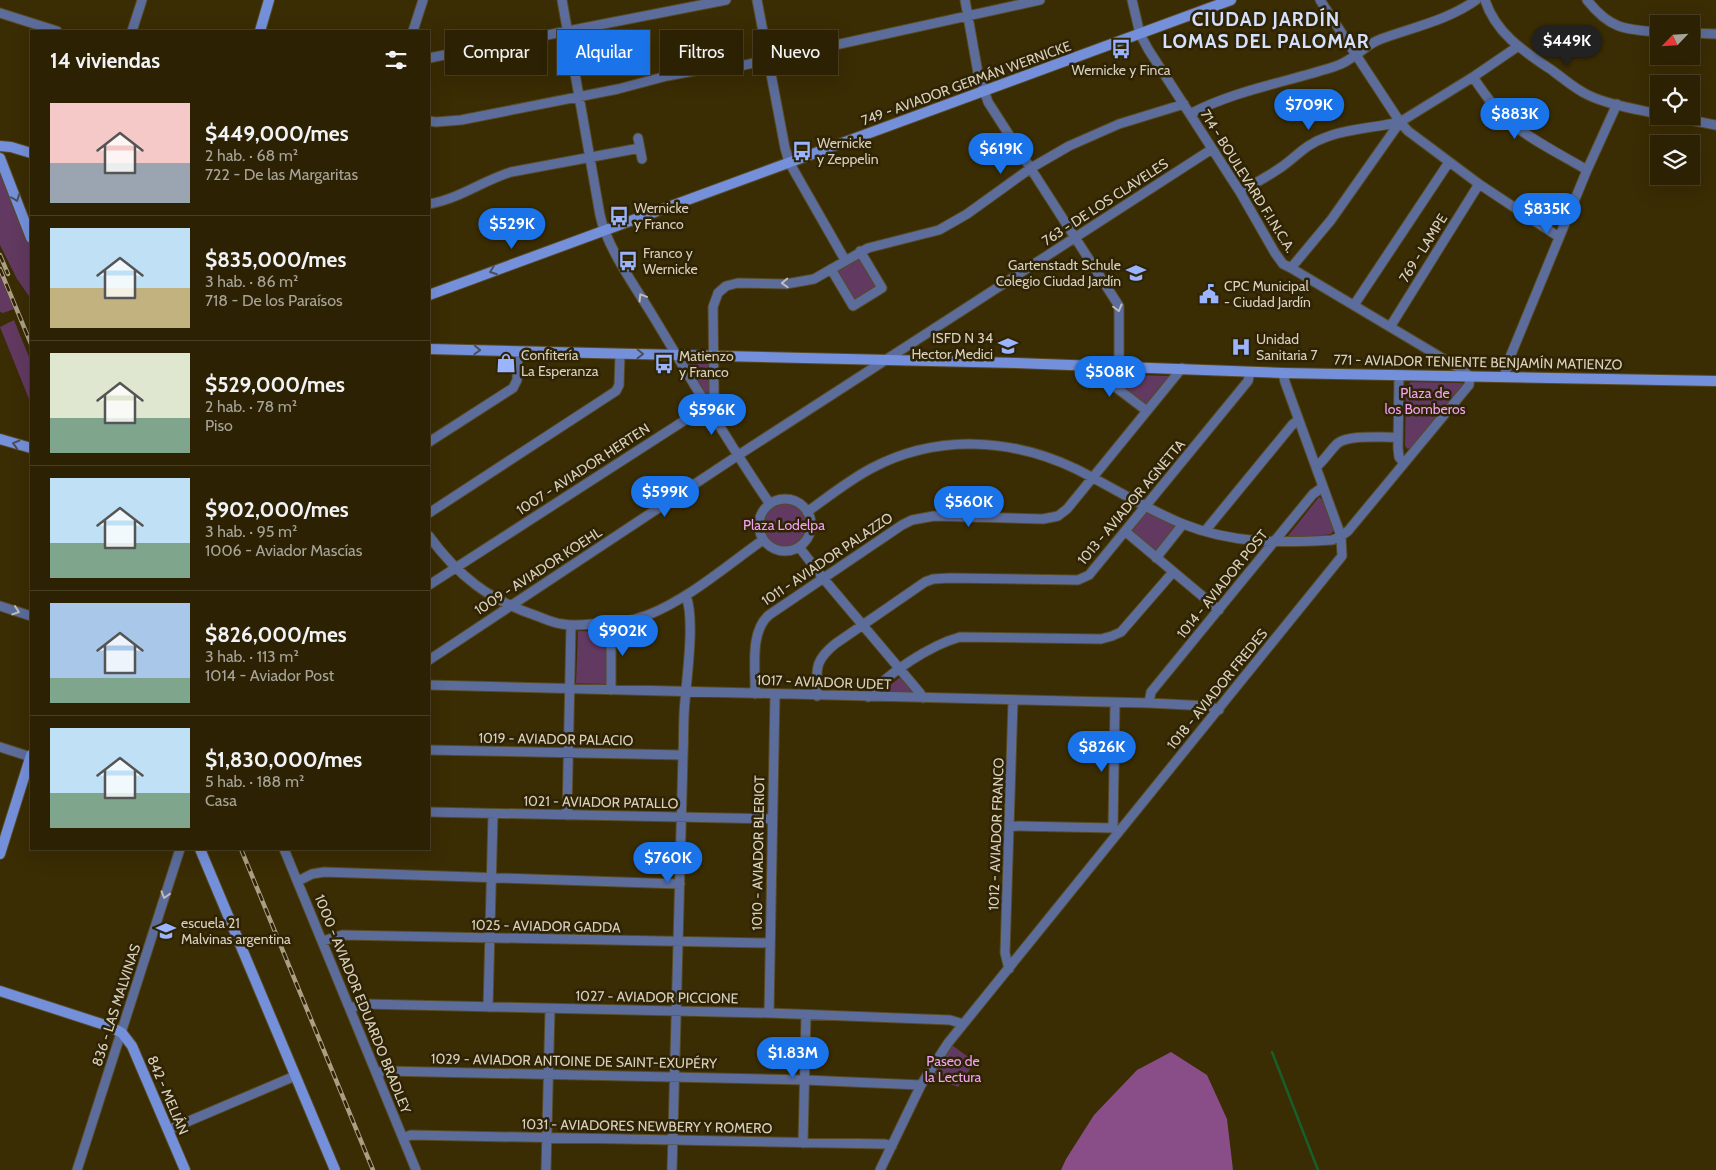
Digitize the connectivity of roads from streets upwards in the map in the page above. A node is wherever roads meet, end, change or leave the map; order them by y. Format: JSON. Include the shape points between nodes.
{"nodes":[{"id":1,"x":142,"y":0,"type":"edge"},
{"id":2,"x":269,"y":0,"type":"edge"},
{"id":3,"x":423,"y":0,"type":"edge"},
{"id":4,"x":562,"y":0,"type":"edge"},
{"id":5,"x":726,"y":0,"type":"edge"},
{"id":6,"x":757,"y":0,"type":"edge"},
{"id":7,"x":965,"y":0,"type":"edge"},
{"id":8,"x":1040,"y":0,"type":"edge"},
{"id":9,"x":1132,"y":0,"type":"edge"},
{"id":10,"x":1231,"y":0,"type":"edge"},
{"id":11,"x":1320,"y":0,"type":"edge"},
{"id":12,"x":1476,"y":0,"type":"edge"},
{"id":13,"x":1486,"y":0,"type":"edge"},
{"id":14,"x":1587,"y":0,"type":"edge"},
{"id":15,"x":0,"y":13,"type":"edge"},
{"id":16,"x":967,"y":15,"type":"junction"},
{"id":17,"x":54,"y":30,"type":"edge"},
{"id":18,"x":132,"y":30,"type":"edge"},
{"id":19,"x":260,"y":30,"type":"edge"},
{"id":20,"x":413,"y":30,"type":"edge"},
{"id":21,"x":568,"y":30,"type":"joint"},
{"id":22,"x":762,"y":30,"type":"edge"},
{"id":23,"x":1650,"y":31,"type":"edge"},
{"id":24,"x":557,"y":32,"type":"edge"},
{"id":25,"x":1700,"y":33,"type":"edge"},
{"id":26,"x":1140,"y":34,"type":"junction"},
{"id":27,"x":1716,"y":34,"type":"edge"},
{"id":28,"x":838,"y":45,"type":"edge"},
{"id":29,"x":1517,"y":47,"type":"junction"},
{"id":30,"x":1356,"y":53,"type":"junction"},
{"id":31,"x":430,"y":58,"type":"edge"},
{"id":32,"x":753,"y":64,"type":"edge"},
{"id":33,"x":576,"y":75,"type":"edge"},
{"id":34,"x":771,"y":75,"type":"edge"},
{"id":35,"x":1473,"y":77,"type":"junction"},
{"id":36,"x":983,"y":92,"type":"junction"},
{"id":37,"x":580,"y":96,"type":"junction"},
{"id":38,"x":1184,"y":104,"type":"junction"},
{"id":39,"x":1617,"y":104,"type":"junction"},
{"id":40,"x":1650,"y":112,"type":"edge"},
{"id":41,"x":1190,"y":114,"type":"junction"},
{"id":42,"x":430,"y":121,"type":"edge"},
{"id":43,"x":1400,"y":122,"type":"junction"},
{"id":44,"x":1700,"y":122,"type":"edge"},
{"id":45,"x":1716,"y":125,"type":"edge"},
{"id":46,"x":638,"y":138,"type":"dead end"},
{"id":47,"x":0,"y":146,"type":"edge"},
{"id":48,"x":640,"y":148,"type":"junction"},
{"id":49,"x":1212,"y":148,"type":"junction"},
{"id":50,"x":30,"y":153,"type":"edge"},
{"id":51,"x":590,"y":157,"type":"junction"},
{"id":52,"x":0,"y":158,"type":"edge"},
{"id":53,"x":642,"y":158,"type":"dead end"},
{"id":54,"x":789,"y":162,"type":"junction"},
{"id":55,"x":1449,"y":162,"type":"junction"},
{"id":56,"x":1031,"y":168,"type":"junction"},
{"id":57,"x":1587,"y":170,"type":"junction"},
{"id":58,"x":1479,"y":184,"type":"junction"},
{"id":59,"x":1240,"y":192,"type":"junction"},
{"id":60,"x":430,"y":204,"type":"edge"},
{"id":61,"x":604,"y":230,"type":"junction"},
{"id":62,"x":30,"y":235,"type":"edge"},
{"id":63,"x":1075,"y":237,"type":"junction"},
{"id":64,"x":1559,"y":237,"type":"junction"},
{"id":65,"x":860,"y":251,"type":"junction"},
{"id":66,"x":845,"y":260,"type":"junction"},
{"id":67,"x":1291,"y":268,"type":"junction"},
{"id":68,"x":830,"y":269,"type":"junction"},
{"id":69,"x":430,"y":295,"type":"edge"},
{"id":70,"x":1354,"y":306,"type":"junction"},
{"id":71,"x":1390,"y":327,"type":"junction"},
{"id":72,"x":430,"y":349,"type":"edge"},
{"id":73,"x":518,"y":352,"type":"junction"},
{"id":74,"x":620,"y":354,"type":"junction"},
{"id":75,"x":676,"y":354,"type":"junction"},
{"id":76,"x":713,"y":355,"type":"junction"},
{"id":77,"x":887,"y":360,"type":"junction"},
{"id":78,"x":1090,"y":366,"type":"junction"},
{"id":79,"x":1119,"y":366,"type":"junction"},
{"id":80,"x":1182,"y":368,"type":"junction"},
{"id":81,"x":1250,"y":372,"type":"junction"},
{"id":82,"x":1283,"y":373,"type":"junction"},
{"id":83,"x":1399,"y":375,"type":"junction"},
{"id":84,"x":1470,"y":377,"type":"junction"},
{"id":85,"x":1504,"y":377,"type":"junction"},
{"id":86,"x":1716,"y":381,"type":"edge"},
{"id":87,"x":708,"y":406,"type":"junction"},
{"id":88,"x":1147,"y":411,"type":"junction"},
{"id":89,"x":1298,"y":420,"type":"junction"},
{"id":90,"x":1398,"y":437,"type":"junction"},
{"id":91,"x":0,"y":439,"type":"edge"},
{"id":92,"x":430,"y":441,"type":"edge"},
{"id":93,"x":30,"y":448,"type":"edge"},
{"id":94,"x":737,"y":456,"type":"junction"},
{"id":95,"x":1404,"y":462,"type":"junction"},
{"id":96,"x":1316,"y":467,"type":"junction"},
{"id":97,"x":1093,"y":478,"type":"junction"},
{"id":98,"x":1323,"y":487,"type":"junction"},
{"id":99,"x":770,"y":504,"type":"junction"},
{"id":100,"x":1147,"y":506,"type":"junction"},
{"id":101,"x":430,"y":512,"type":"edge"},
{"id":102,"x":807,"y":512,"type":"junction"},
{"id":103,"x":1183,"y":524,"type":"junction"},
{"id":104,"x":1205,"y":531,"type":"junction"},
{"id":105,"x":1126,"y":532,"type":"junction"},
{"id":106,"x":1341,"y":536,"type":"junction"},
{"id":107,"x":430,"y":537,"type":"edge"},
{"id":108,"x":763,"y":540,"type":"junction"},
{"id":109,"x":1274,"y":543,"type":"junction"},
{"id":110,"x":799,"y":547,"type":"junction"},
{"id":111,"x":1156,"y":558,"type":"junction"},
{"id":112,"x":456,"y":568,"type":"junction"},
{"id":113,"x":1173,"y":572,"type":"junction"},
{"id":114,"x":823,"y":578,"type":"junction"},
{"id":115,"x":430,"y":584,"type":"edge"},
{"id":116,"x":686,"y":596,"type":"junction"},
{"id":117,"x":0,"y":606,"type":"edge"},
{"id":118,"x":510,"y":606,"type":"junction"},
{"id":119,"x":1219,"y":610,"type":"junction"},
{"id":120,"x":30,"y":616,"type":"edge"},
{"id":121,"x":611,"y":624,"type":"junction"},
{"id":122,"x":570,"y":625,"type":"junction"},
{"id":123,"x":863,"y":625,"type":"junction"},
{"id":124,"x":430,"y":659,"type":"edge"},
{"id":125,"x":900,"y":669,"type":"junction"},
{"id":126,"x":430,"y":685,"type":"edge"},
{"id":127,"x":569,"y":690,"type":"junction"},
{"id":128,"x":611,"y":690,"type":"junction"},
{"id":129,"x":686,"y":692,"type":"junction"},
{"id":130,"x":755,"y":694,"type":"junction"},
{"id":131,"x":775,"y":694,"type":"junction"},
{"id":132,"x":817,"y":696,"type":"junction"},
{"id":133,"x":868,"y":697,"type":"junction"},
{"id":134,"x":923,"y":698,"type":"junction"},
{"id":135,"x":1013,"y":701,"type":"junction"},
{"id":136,"x":1115,"y":703,"type":"junction"},
{"id":137,"x":1149,"y":704,"type":"junction"},
{"id":138,"x":1219,"y":710,"type":"junction"},
{"id":139,"x":0,"y":747,"type":"edge"},
{"id":140,"x":430,"y":750,"type":"edge"},
{"id":141,"x":569,"y":752,"type":"junction"},
{"id":142,"x":683,"y":755,"type":"junction"},
{"id":143,"x":30,"y":756,"type":"edge"},
{"id":144,"x":30,"y":759,"type":"edge"},
{"id":145,"x":430,"y":812,"type":"edge"},
{"id":146,"x":493,"y":814,"type":"junction"},
{"id":147,"x":567,"y":815,"type":"junction"},
{"id":148,"x":682,"y":818,"type":"junction"},
{"id":149,"x":772,"y":820,"type":"junction"},
{"id":150,"x":1010,"y":826,"type":"junction"},
{"id":151,"x":1115,"y":830,"type":"junction"},
{"id":152,"x":180,"y":850,"type":"edge"},
{"id":153,"x":200,"y":850,"type":"edge"},
{"id":154,"x":284,"y":850,"type":"edge"},
{"id":155,"x":0,"y":854,"type":"edge"},
{"id":156,"x":491,"y":878,"type":"junction"},
{"id":157,"x":298,"y":881,"type":"junction"},
{"id":158,"x":680,"y":884,"type":"junction"},
{"id":159,"x":489,"y":938,"type":"junction"},
{"id":160,"x":323,"y":941,"type":"junction"},
{"id":161,"x":678,"y":942,"type":"junction"},
{"id":162,"x":770,"y":943,"type":"junction"},
{"id":163,"x":1009,"y":969,"type":"junction"},
{"id":164,"x":0,"y":991,"type":"edge"},
{"id":165,"x":350,"y":1008,"type":"junction"},
{"id":166,"x":488,"y":1008,"type":"junction"},
{"id":167,"x":550,"y":1008,"type":"junction"},
{"id":168,"x":677,"y":1012,"type":"junction"},
{"id":169,"x":769,"y":1013,"type":"junction"},
{"id":170,"x":806,"y":1015,"type":"junction"},
{"id":171,"x":963,"y":1024,"type":"junction"},
{"id":172,"x":122,"y":1033,"type":"junction"},
{"id":173,"x":376,"y":1073,"type":"junction"},
{"id":174,"x":548,"y":1073,"type":"junction"},
{"id":175,"x":295,"y":1076,"type":"junction"},
{"id":176,"x":675,"y":1077,"type":"junction"},
{"id":177,"x":805,"y":1080,"type":"junction"},
{"id":178,"x":921,"y":1085,"type":"junction"},
{"id":179,"x":168,"y":1130,"type":"junction"},
{"id":180,"x":403,"y":1138,"type":"junction"},
{"id":181,"x":546,"y":1138,"type":"junction"},
{"id":182,"x":673,"y":1140,"type":"junction"},
{"id":183,"x":803,"y":1143,"type":"junction"},
{"id":184,"x":892,"y":1146,"type":"junction"},
{"id":185,"x":77,"y":1170,"type":"edge"},
{"id":186,"x":184,"y":1170,"type":"edge"},
{"id":187,"x":335,"y":1170,"type":"edge"},
{"id":188,"x":416,"y":1170,"type":"edge"},
{"id":189,"x":546,"y":1170,"type":"edge"},
{"id":190,"x":672,"y":1170,"type":"edge"},
{"id":191,"x":880,"y":1170,"type":"edge"}],
"edges":[{"from":1,"to":18,"type":"street"},
{"from":2,"to":19,"type":"street"},
{"from":3,"to":20,"type":"street"},
{"from":4,"to":21,"type":"street"},
{"from":5,"to":21,"type":"street"},
{"from":6,"to":22,"type":"street"},
{"from":7,"to":16,"type":"street"},
{"from":8,"to":16,"type":"street"},
{"from":9,"to":26,"type":"street","name":"714 - BOULEVARD F.I.N.C.A."},
{"from":10,"to":26,"type":"street","name":"749 - AVIADOR GERMÁN WERNICKE"},
{"from":11,"to":30,"type":"street"},
{"from":12,"to":30,"type":"street","via":[[1444,18],[1379,40]]},
{"from":13,"to":29,"type":"street","via":[[1493,18]]},
{"from":14,"to":23,"type":"street","via":[[1608,22]]},
{"from":15,"to":17,"type":"street"},
{"from":16,"to":28,"type":"street"},
{"from":16,"to":36,"type":"street"},
{"from":24,"to":31,"type":"street"},
{"from":25,"to":27,"type":"street"},
{"from":26,"to":36,"type":"street","name":"749 - AVIADOR GERMÁN WERNICKE"},
{"from":26,"to":38,"type":"street","name":"714 - BOULEVARD F.I.N.C.A."},
{"from":29,"to":35,"type":"street"},
{"from":29,"to":39,"type":"street","via":[[1588,95]]},
{"from":30,"to":41,"type":"street","via":[[1335,67],[1262,87]]},
{"from":30,"to":43,"type":"street"},
{"from":32,"to":37,"type":"street","via":[[699,70]]},
{"from":33,"to":37,"type":"street"},
{"from":34,"to":54,"type":"street"},
{"from":35,"to":43,"type":"street"},
{"from":35,"to":57,"type":"street","via":[[1506,119]]},
{"from":36,"to":54,"type":"street","name":"749 - AVIADOR GERMÁN WERNICKE"},
{"from":36,"to":56,"type":"street"},
{"from":37,"to":42,"type":"street","via":[[461,120]]},
{"from":37,"to":51,"type":"street"},
{"from":38,"to":41,"type":"street","name":"714 - BOULEVARD F.I.N.C.A."},
{"from":38,"to":56,"type":"street","via":[[1119,124],[1069,146]]},
{"from":39,"to":40,"type":"street"},
{"from":39,"to":57,"type":"street"},
{"from":41,"to":49,"type":"street","name":"714 - BOULEVARD F.I.N.C.A."},
{"from":43,"to":55,"type":"street","via":[[1416,139]]},
{"from":43,"to":59,"type":"street","via":[[1322,138]]},
{"from":43,"to":67,"type":"street","via":[[1332,220]]},
{"from":44,"to":45,"type":"street"},
{"from":46,"to":48,"type":"street"},
{"from":47,"to":50,"type":"street"},
{"from":48,"to":51,"type":"street"},
{"from":48,"to":53,"type":"street"},
{"from":49,"to":59,"type":"street","name":"714 - BOULEVARD F.I.N.C.A."},
{"from":49,"to":63,"type":"street","name":"763 - DE LOS CLAVELES"},
{"from":51,"to":60,"type":"street","via":[[506,174],[459,196]]},
{"from":51,"to":61,"type":"street"},
{"from":52,"to":62,"type":"street","one_way":true},
{"from":54,"to":61,"type":"street","name":"749 - AVIADOR GERMÁN WERNICKE"},
{"from":54,"to":66,"type":"street"},
{"from":55,"to":58,"type":"street"},
{"from":55,"to":70,"type":"street"},
{"from":56,"to":63,"type":"street"},
{"from":56,"to":65,"type":"street","via":[[947,226]]},
{"from":57,"to":64,"type":"street"},
{"from":58,"to":64,"type":"street"},
{"from":58,"to":71,"type":"street","name":"769 - LAMPE"},
{"from":59,"to":67,"type":"street","name":"714 - BOULEVARD F.I.N.C.A.","via":[[1275,253],[1283,264]]},
{"from":61,"to":69,"type":"street","name":"749 - AVIADOR GERMÁN WERNICKE","one_way":true},
{"from":75,"to":61,"type":"street","one_way":true},
{"from":63,"to":77,"type":"street","name":"763 - DE LOS CLAVELES"},
{"from":63,"to":79,"type":"street","one_way":true,"via":[[1119,306]]},
{"from":64,"to":85,"type":"street"},
{"from":65,"to":66,"type":"street"},
{"from":65,"to":68,"type":"street","via":[[882,288],[860,302],[853,306]]},
{"from":66,"to":68,"type":"street"},
{"from":67,"to":70,"type":"street","name":"714 - BOULEVARD F.I.N.C.A."},
{"from":68,"to":76,"type":"street","one_way":true,"via":[[804,282],[726,286],[718,293],[713,307]]},
{"from":70,"to":71,"type":"street","name":"714 - BOULEVARD F.I.N.C.A."},
{"from":71,"to":84,"type":"street","name":"714 - BOULEVARD F.I.N.C.A."},
{"from":72,"to":73,"type":"street","name":"771 - AVIADOR TENIENTE BENJAMÍN MATIENZO","one_way":true},
{"from":73,"to":74,"type":"street","name":"771 - AVIADOR TENIENTE BENJAMÍN MATIENZO"},
{"from":73,"to":92,"type":"street","via":[[517,380],[513,388]]},
{"from":74,"to":75,"type":"street","name":"771 - AVIADOR TENIENTE BENJAMÍN MATIENZO","one_way":true},
{"from":74,"to":101,"type":"street","via":[[616,391]]},
{"from":75,"to":76,"type":"street","name":"771 - AVIADOR TENIENTE BENJAMÍN MATIENZO"},
{"from":75,"to":87,"type":"street"},
{"from":76,"to":77,"type":"street","name":"771 - AVIADOR TENIENTE BENJAMÍN MATIENZO"},
{"from":76,"to":87,"type":"street","via":[[714,396]]},
{"from":77,"to":78,"type":"street","name":"771 - AVIADOR TENIENTE BENJAMÍN MATIENZO"},
{"from":77,"to":94,"type":"street","name":"1009 - AVIADOR KOEHL"},
{"from":78,"to":79,"type":"street","name":"771 - AVIADOR TENIENTE BENJAMÍN MATIENZO"},
{"from":78,"to":88,"type":"street"},
{"from":79,"to":80,"type":"street","name":"771 - AVIADOR TENIENTE BENJAMÍN MATIENZO"},
{"from":80,"to":81,"type":"street","name":"771 - AVIADOR TENIENTE BENJAMÍN MATIENZO"},
{"from":80,"to":88,"type":"street","name":"1011 - AVIADOR PALAZZO"},
{"from":81,"to":82,"type":"street","name":"771 - AVIADOR TENIENTE BENJAMÍN MATIENZO"},
{"from":81,"to":100,"type":"street","name":"1013 - AVIADOR AGNETTA","via":[[1248,382]]},
{"from":82,"to":83,"type":"street","name":"771 - AVIADOR TENIENTE BENJAMÍN MATIENZO"},
{"from":82,"to":89,"type":"street"},
{"from":83,"to":84,"type":"street","name":"771 - AVIADOR TENIENTE BENJAMÍN MATIENZO"},
{"from":83,"to":90,"type":"street"},
{"from":84,"to":85,"type":"street","name":"771 - AVIADOR TENIENTE BENJAMÍN MATIENZO"},
{"from":84,"to":95,"type":"street","via":[[1467,388]]},
{"from":85,"to":86,"type":"street","name":"771 - AVIADOR TENIENTE BENJAMÍN MATIENZO"},
{"from":87,"to":94,"type":"street"},
{"from":87,"to":112,"type":"street","name":"1007 - AVIADOR HERTEN"},
{"from":88,"to":97,"type":"street","name":"1011 - AVIADOR PALAZZO"},
{"from":89,"to":96,"type":"street"},
{"from":89,"to":104,"type":"street"},
{"from":90,"to":95,"type":"street","via":[[1399,457]]},
{"from":90,"to":96,"type":"street","via":[[1344,440]]},
{"from":93,"to":91,"type":"street","one_way":true},
{"from":94,"to":99,"type":"street"},
{"from":94,"to":118,"type":"street","name":"1009 - AVIADOR KOEHL"},
{"from":95,"to":106,"type":"street"},
{"from":96,"to":98,"type":"street"},
{"from":97,"to":100,"type":"street"},
{"from":97,"to":102,"type":"street","via":[[1031,451],[984,444],[953,445],[912,452],[887,461],[854,479]]},
{"from":97,"to":114,"type":"street","name":"1011 - AVIADOR PALAZZO","via":[[1055,517],[934,516],[916,519]]},
{"from":98,"to":106,"type":"street"},
{"from":98,"to":109,"type":"street","name":"1014 - AVIADOR POST","via":[[1313,494]]},
{"from":99,"to":102,"type":"street","via":[[777,500],[793,501]]},
{"from":99,"to":108,"type":"street","via":[[759,524]]},
{"from":100,"to":103,"type":"street"},
{"from":100,"to":105,"type":"street","name":"1013 - AVIADOR AGNETTA"},
{"from":102,"to":110,"type":"street","via":[[809,534]]},
{"from":103,"to":104,"type":"street"},
{"from":103,"to":111,"type":"street"},
{"from":104,"to":109,"type":"street"},
{"from":105,"to":111,"type":"street"},
{"from":105,"to":123,"type":"street","name":"1013 - AVIADOR AGNETTA","via":[[1084,578],[933,579]]},
{"from":106,"to":109,"type":"street","via":[[1332,540]]},
{"from":106,"to":138,"type":"street","name":"1018 - AVIADOR FREDES","via":[[1343,552],[1340,560]]},
{"from":107,"to":112,"type":"street"},
{"from":108,"to":110,"type":"street","via":[[784,552]]},
{"from":108,"to":116,"type":"street"},
{"from":109,"to":119,"type":"street","name":"1014 - AVIADOR POST"},
{"from":110,"to":114,"type":"street"},
{"from":111,"to":113,"type":"street"},
{"from":112,"to":115,"type":"street","name":"1007 - AVIADOR HERTEN"},
{"from":112,"to":118,"type":"street","via":[[475,585]]},
{"from":113,"to":119,"type":"street"},
{"from":113,"to":125,"type":"street","via":[[1129,624],[1112,636],[960,637],[919,656]]},
{"from":114,"to":123,"type":"street"},
{"from":114,"to":130,"type":"street","name":"1011 - AVIADOR PALAZZO","via":[[769,615],[760,626],[756,638]]},
{"from":116,"to":121,"type":"street","via":[[648,615]]},
{"from":116,"to":129,"type":"street","via":[[690,609]]},
{"from":117,"to":120,"type":"street","one_way":true},
{"from":118,"to":122,"type":"street"},
{"from":118,"to":124,"type":"street","name":"1009 - AVIADOR KOEHL"},
{"from":119,"to":137,"type":"street","name":"1014 - AVIADOR POST","via":[[1152,692]]},
{"from":121,"to":122,"type":"street"},
{"from":121,"to":128,"type":"street"},
{"from":122,"to":127,"type":"street"},
{"from":123,"to":125,"type":"street"},
{"from":123,"to":132,"type":"street","name":"1013 - AVIADOR AGNETTA","via":[[821,657],[817,668]]},
{"from":125,"to":133,"type":"street"},
{"from":125,"to":134,"type":"street"},
{"from":126,"to":127,"type":"street","name":"1017 - AVIADOR UDET"},
{"from":127,"to":128,"type":"street","name":"1017 - AVIADOR UDET"},
{"from":127,"to":141,"type":"street"},
{"from":128,"to":129,"type":"street","name":"1017 - AVIADOR UDET"},
{"from":129,"to":130,"type":"street","name":"1017 - AVIADOR UDET"},
{"from":129,"to":142,"type":"street"},
{"from":130,"to":131,"type":"street","name":"1017 - AVIADOR UDET"},
{"from":131,"to":132,"type":"street","name":"1017 - AVIADOR UDET"},
{"from":131,"to":149,"type":"street","name":"1010 - AVIADOR BLERIOT"},
{"from":132,"to":133,"type":"street","name":"1017 - AVIADOR UDET"},
{"from":133,"to":134,"type":"street","name":"1017 - AVIADOR UDET"},
{"from":134,"to":135,"type":"street","name":"1017 - AVIADOR UDET"},
{"from":135,"to":136,"type":"street","name":"1017 - AVIADOR UDET"},
{"from":135,"to":150,"type":"street","name":"1012 - AVIADOR FRANCO"},
{"from":136,"to":137,"type":"street","name":"1017 - AVIADOR UDET"},
{"from":136,"to":151,"type":"street"},
{"from":137,"to":138,"type":"street","name":"1017 - AVIADOR UDET","via":[[1208,706]]},
{"from":138,"to":151,"type":"street","name":"1018 - AVIADOR FREDES"},
{"from":139,"to":143,"type":"street"},
{"from":140,"to":141,"type":"street","name":"1019 - AVIADOR PALACIO"},
{"from":141,"to":142,"type":"street","name":"1019 - AVIADOR PALACIO"},
{"from":141,"to":147,"type":"street"},
{"from":142,"to":148,"type":"street"},
{"from":144,"to":155,"type":"street"},
{"from":145,"to":146,"type":"street","name":"1021 - AVIADOR PATALLO"},
{"from":146,"to":147,"type":"street","name":"1021 - AVIADOR PATALLO"},
{"from":146,"to":156,"type":"street"},
{"from":147,"to":148,"type":"street","name":"1021 - AVIADOR PATALLO"},
{"from":148,"to":149,"type":"street","name":"1021 - AVIADOR PATALLO"},
{"from":148,"to":158,"type":"street"},
{"from":149,"to":162,"type":"street","name":"1010 - AVIADOR BLERIOT"},
{"from":150,"to":151,"type":"street"},
{"from":150,"to":163,"type":"street","name":"1012 - AVIADOR FRANCO","via":[[1006,953]]},
{"from":151,"to":163,"type":"street","name":"1018 - AVIADOR FREDES"},
{"from":152,"to":172,"type":"street","name":"836 - LAS MALVINAS","one_way":true},
{"from":153,"to":175,"type":"street"},
{"from":154,"to":157,"type":"street","name":"1000 - AVIADOR EDUARDO BRADLEY"},
{"from":156,"to":157,"type":"street","via":[[324,872]]},
{"from":156,"to":158,"type":"street"},
{"from":156,"to":159,"type":"street"},
{"from":157,"to":160,"type":"street","name":"1000 - AVIADOR EDUARDO BRADLEY"},
{"from":158,"to":161,"type":"street"},
{"from":159,"to":160,"type":"street","name":"1025 - AVIADOR GADDA","via":[[342,935]]},
{"from":159,"to":161,"type":"street","name":"1025 - AVIADOR GADDA"},
{"from":159,"to":166,"type":"street"},
{"from":160,"to":165,"type":"street","name":"1000 - AVIADOR EDUARDO BRADLEY"},
{"from":161,"to":162,"type":"street","name":"1025 - AVIADOR GADDA"},
{"from":161,"to":168,"type":"street"},
{"from":162,"to":169,"type":"street","name":"1010 - AVIADOR BLERIOT"},
{"from":163,"to":171,"type":"street","name":"1018 - AVIADOR FREDES"},
{"from":164,"to":172,"type":"street"},
{"from":165,"to":166,"type":"street","name":"1027 - AVIADOR PICCIONE","via":[[364,1004]]},
{"from":165,"to":173,"type":"street","name":"1000 - AVIADOR EDUARDO BRADLEY"},
{"from":166,"to":167,"type":"street","name":"1027 - AVIADOR PICCIONE"},
{"from":167,"to":168,"type":"street","name":"1027 - AVIADOR PICCIONE"},
{"from":167,"to":174,"type":"street"},
{"from":168,"to":169,"type":"street","name":"1027 - AVIADOR PICCIONE"},
{"from":168,"to":176,"type":"street"},
{"from":169,"to":170,"type":"street","name":"1027 - AVIADOR PICCIONE"},
{"from":170,"to":171,"type":"street","name":"1027 - AVIADOR PICCIONE","via":[[950,1020]]},
{"from":170,"to":177,"type":"street"},
{"from":171,"to":178,"type":"street","name":"1018 - AVIADOR FREDES"},
{"from":172,"to":179,"type":"street","name":"842 - MELIÁN","via":[[132,1046]]},
{"from":172,"to":185,"type":"street","name":"836 - LAS MALVINAS"},
{"from":173,"to":174,"type":"street","name":"1029 - AVIADOR ANTOINE DE SAINT-EXUPÉRY","via":[[386,1070]]},
{"from":173,"to":180,"type":"street","name":"1000 - AVIADOR EDUARDO BRADLEY"},
{"from":174,"to":176,"type":"street","name":"1029 - AVIADOR ANTOINE DE SAINT-EXUPÉRY"},
{"from":174,"to":181,"type":"street"},
{"from":175,"to":179,"type":"street"},
{"from":175,"to":187,"type":"street"},
{"from":176,"to":177,"type":"street","name":"1029 - AVIADOR ANTOINE DE SAINT-EXUPÉRY"},
{"from":176,"to":182,"type":"street"},
{"from":177,"to":178,"type":"street","name":"1029 - AVIADOR ANTOINE DE SAINT-EXUPÉRY"},
{"from":177,"to":183,"type":"street"},
{"from":178,"to":184,"type":"street","name":"1018 - AVIADOR FREDES"},
{"from":179,"to":186,"type":"street","name":"842 - MELIÁN"},
{"from":180,"to":181,"type":"street","name":"1031 - AVIADORES NEWBERY Y ROMERO","via":[[411,1135]]},
{"from":180,"to":188,"type":"street","name":"1000 - AVIADOR EDUARDO BRADLEY"},
{"from":181,"to":182,"type":"street","name":"1031 - AVIADORES NEWBERY Y ROMERO"},
{"from":181,"to":189,"type":"street"},
{"from":182,"to":183,"type":"street","name":"1031 - AVIADORES NEWBERY Y ROMERO"},
{"from":182,"to":190,"type":"street"},
{"from":183,"to":184,"type":"street","name":"1031 - AVIADORES NEWBERY Y ROMERO"},
{"from":184,"to":191,"type":"street","name":"1018 - AVIADOR FREDES"}]}
